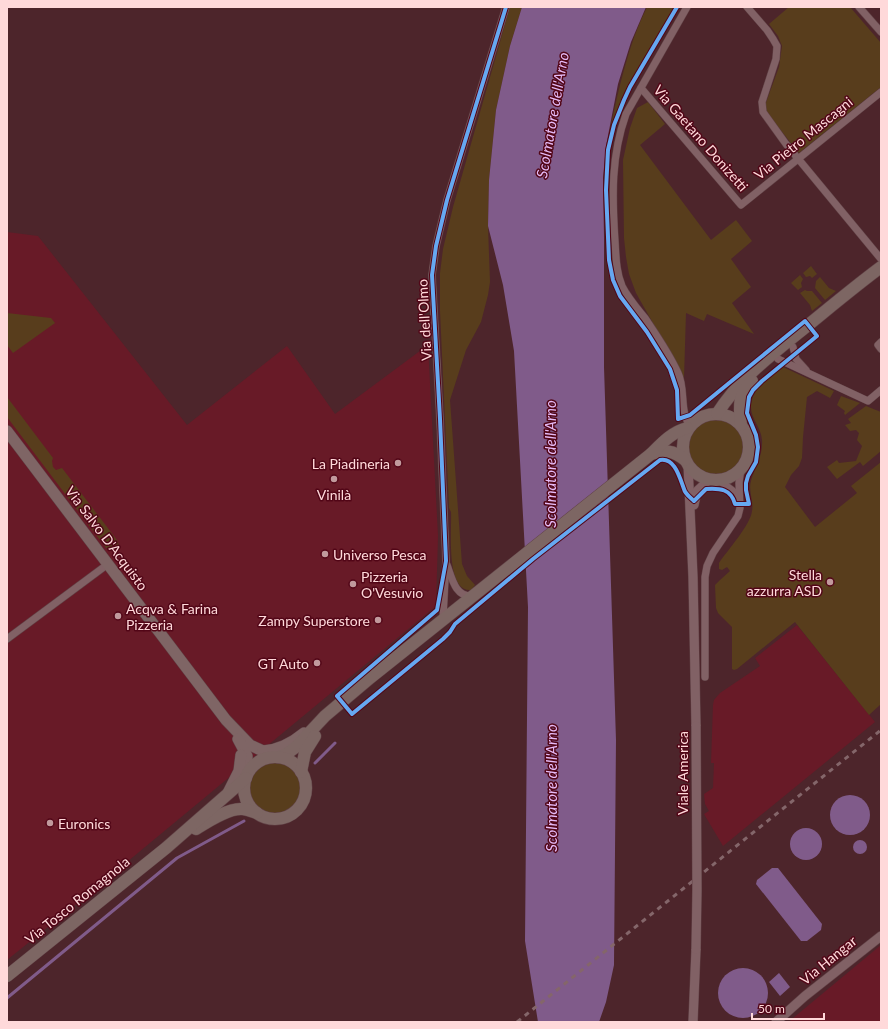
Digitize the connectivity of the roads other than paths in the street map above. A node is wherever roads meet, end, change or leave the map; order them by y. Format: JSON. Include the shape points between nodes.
{"nodes":[{"id":1,"x":506,"y":7,"type":"edge"},
{"id":2,"x":687,"y":7,"type":"edge"},
{"id":3,"x":747,"y":7,"type":"edge"},
{"id":4,"x":860,"y":7,"type":"edge"},
{"id":5,"x":881,"y":32,"type":"edge"},
{"id":6,"x":641,"y":88,"type":"junction"},
{"id":7,"x":881,"y":92,"type":"edge"},
{"id":8,"x":799,"y":159,"type":"junction"},
{"id":9,"x":741,"y":205,"type":"joint"},
{"id":10,"x":881,"y":259,"type":"edge"},
{"id":11,"x":881,"y":267,"type":"edge"},
{"id":12,"x":881,"y":275,"type":"edge"},
{"id":13,"x":793,"y":347,"type":"junction"},
{"id":14,"x":778,"y":359,"type":"junction"},
{"id":15,"x":812,"y":375,"type":"junction"},
{"id":16,"x":881,"y":390,"type":"edge"},
{"id":17,"x":717,"y":414,"type":"junction"},
{"id":18,"x":741,"y":425,"type":"junction"},
{"id":19,"x":688,"y":427,"type":"junction"},
{"id":20,"x":7,"y":431,"type":"edge"},
{"id":21,"x":662,"y":447,"type":"junction"},
{"id":22,"x":687,"y":462,"type":"junction"},
{"id":23,"x":742,"y":468,"type":"junction"},
{"id":24,"x":714,"y":480,"type":"junction"},
{"id":25,"x":740,"y":504,"type":"junction"},
{"id":26,"x":691,"y":524,"type":"junction"},
{"id":27,"x":446,"y":561,"type":"junction"},
{"id":28,"x":108,"y":564,"type":"junction"},
{"id":29,"x":484,"y":588,"type":"junction"},
{"id":30,"x":472,"y":596,"type":"junction"},
{"id":31,"x":443,"y":618,"type":"junction"},
{"id":32,"x":7,"y":639,"type":"edge"},
{"id":33,"x":705,"y":677,"type":"dead end"},
{"id":34,"x":322,"y":719,"type":"junction"},
{"id":35,"x":226,"y":720,"type":"junction"},
{"id":36,"x":239,"y":740,"type":"junction"},
{"id":37,"x":262,"y":752,"type":"junction"},
{"id":38,"x":277,"y":757,"type":"junction"},
{"id":39,"x":301,"y":772,"type":"junction"},
{"id":40,"x":246,"y":777,"type":"junction"},
{"id":41,"x":226,"y":796,"type":"junction"},
{"id":42,"x":257,"y":813,"type":"junction"},
{"id":43,"x":166,"y":848,"type":"junction"},
{"id":44,"x":881,"y":936,"type":"edge"},
{"id":45,"x":8,"y":971,"type":"edge"},
{"id":46,"x":693,"y":1022,"type":"edge"},
{"id":47,"x":776,"y":1022,"type":"edge"}],
"edges":[{"from":1,"to":27,"type":"street","name":"Via dell'Olmo","via":[[447,200],[433,257]]},
{"from":2,"to":6,"type":"street"},
{"from":3,"to":8,"type":"street","via":[[767,30],[776,46],[776,59],[762,102],[763,112]]},
{"from":4,"to":5,"type":"street"},
{"from":6,"to":9,"type":"street","name":"Via Gaetano Donizetti"},
{"from":6,"to":19,"type":"street","via":[[626,114],[615,158],[613,206],[617,267],[625,290],[659,338],[680,376]]},
{"from":7,"to":8,"type":"street","name":"Via Pietro Mascagni"},
{"from":8,"to":9,"type":"street","name":"Via Pietro Mascagni"},
{"from":8,"to":10,"type":"street"},
{"from":11,"to":17,"type":"main road","via":[[747,376]]},
{"from":12,"to":13,"type":"main road"},
{"from":13,"to":14,"type":"main road"},
{"from":13,"to":15,"type":"street","via":[[797,361]]},
{"from":14,"to":15,"type":"street"},
{"from":14,"to":18,"type":"main road","via":[[753,380],[740,397]]},
{"from":15,"to":16,"type":"street","via":[[868,401]]},
{"from":17,"to":18,"type":"main road","via":[[732,418]]},
{"from":17,"to":19,"type":"main road","via":[[703,417]]},
{"from":18,"to":23,"type":"main road","via":[[747,435],[749,447]]},
{"from":19,"to":21,"type":"main road","via":[[675,432]]},
{"from":19,"to":22,"type":"main road","via":[[682,443]]},
{"from":20,"to":28,"type":"main road","name":"Via Salvo D'Acquisto"},
{"from":21,"to":22,"type":"main road","via":[[676,453]]},
{"from":21,"to":29,"type":"main road"},
{"from":22,"to":24,"type":"main road","via":[[695,472]]},
{"from":22,"to":26,"type":"street"},
{"from":23,"to":24,"type":"main road","via":[[733,476]]},
{"from":23,"to":25,"type":"street","via":[[739,483]]},
{"from":24,"to":25,"type":"street","via":[[733,491]]},
{"from":24,"to":26,"type":"street","via":[[700,486],[696,494]]},
{"from":25,"to":33,"type":"street","via":[[738,516],[710,558],[706,573]]},
{"from":26,"to":46,"type":"street","name":"Viale America","bridge":true,"via":[[697,875]]},
{"from":27,"to":30,"type":"street","name":"Via dell'Olmo","via":[[457,591],[464,596]]},
{"from":27,"to":31,"type":"street","name":"Via dell'Olmo"},
{"from":28,"to":32,"type":"street"},
{"from":28,"to":35,"type":"main road","name":"Via Salvo D'Acquisto"},
{"from":29,"to":30,"type":"main road"},
{"from":29,"to":39,"type":"main road","via":[[474,602],[321,728],[307,748]]},
{"from":30,"to":31,"type":"main road"},
{"from":31,"to":34,"type":"main road"},
{"from":34,"to":37,"type":"main road","via":[[290,744]]},
{"from":34,"to":38,"type":"main road","via":[[296,747]]},
{"from":35,"to":36,"type":"main road"},
{"from":35,"to":37,"type":"main road","via":[[245,742]]},
{"from":36,"to":40,"type":"main road","via":[[247,756]]},
{"from":36,"to":41,"type":"main road","via":[[240,768]]},
{"from":37,"to":38,"type":"main road"},
{"from":38,"to":39,"type":"main road","via":[[289,760]]},
{"from":38,"to":40,"type":"main road","via":[[258,762]]},
{"from":39,"to":42,"type":"main road","via":[[305,781],[305,795],[294,812],[276,819]]},
{"from":40,"to":41,"type":"main road","name":"Via Tosco Romagnola"},
{"from":40,"to":42,"type":"main road","via":[[245,797]]},
{"from":41,"to":43,"type":"main road","name":"Via Tosco Romagnola"},
{"from":42,"to":43,"type":"main road","name":"Via Tosco Romagnola","via":[[242,809],[227,812]]},
{"from":43,"to":45,"type":"main road","name":"Via Tosco Romagnola"},
{"from":44,"to":47,"type":"street","name":"Via Hangar"}]}
